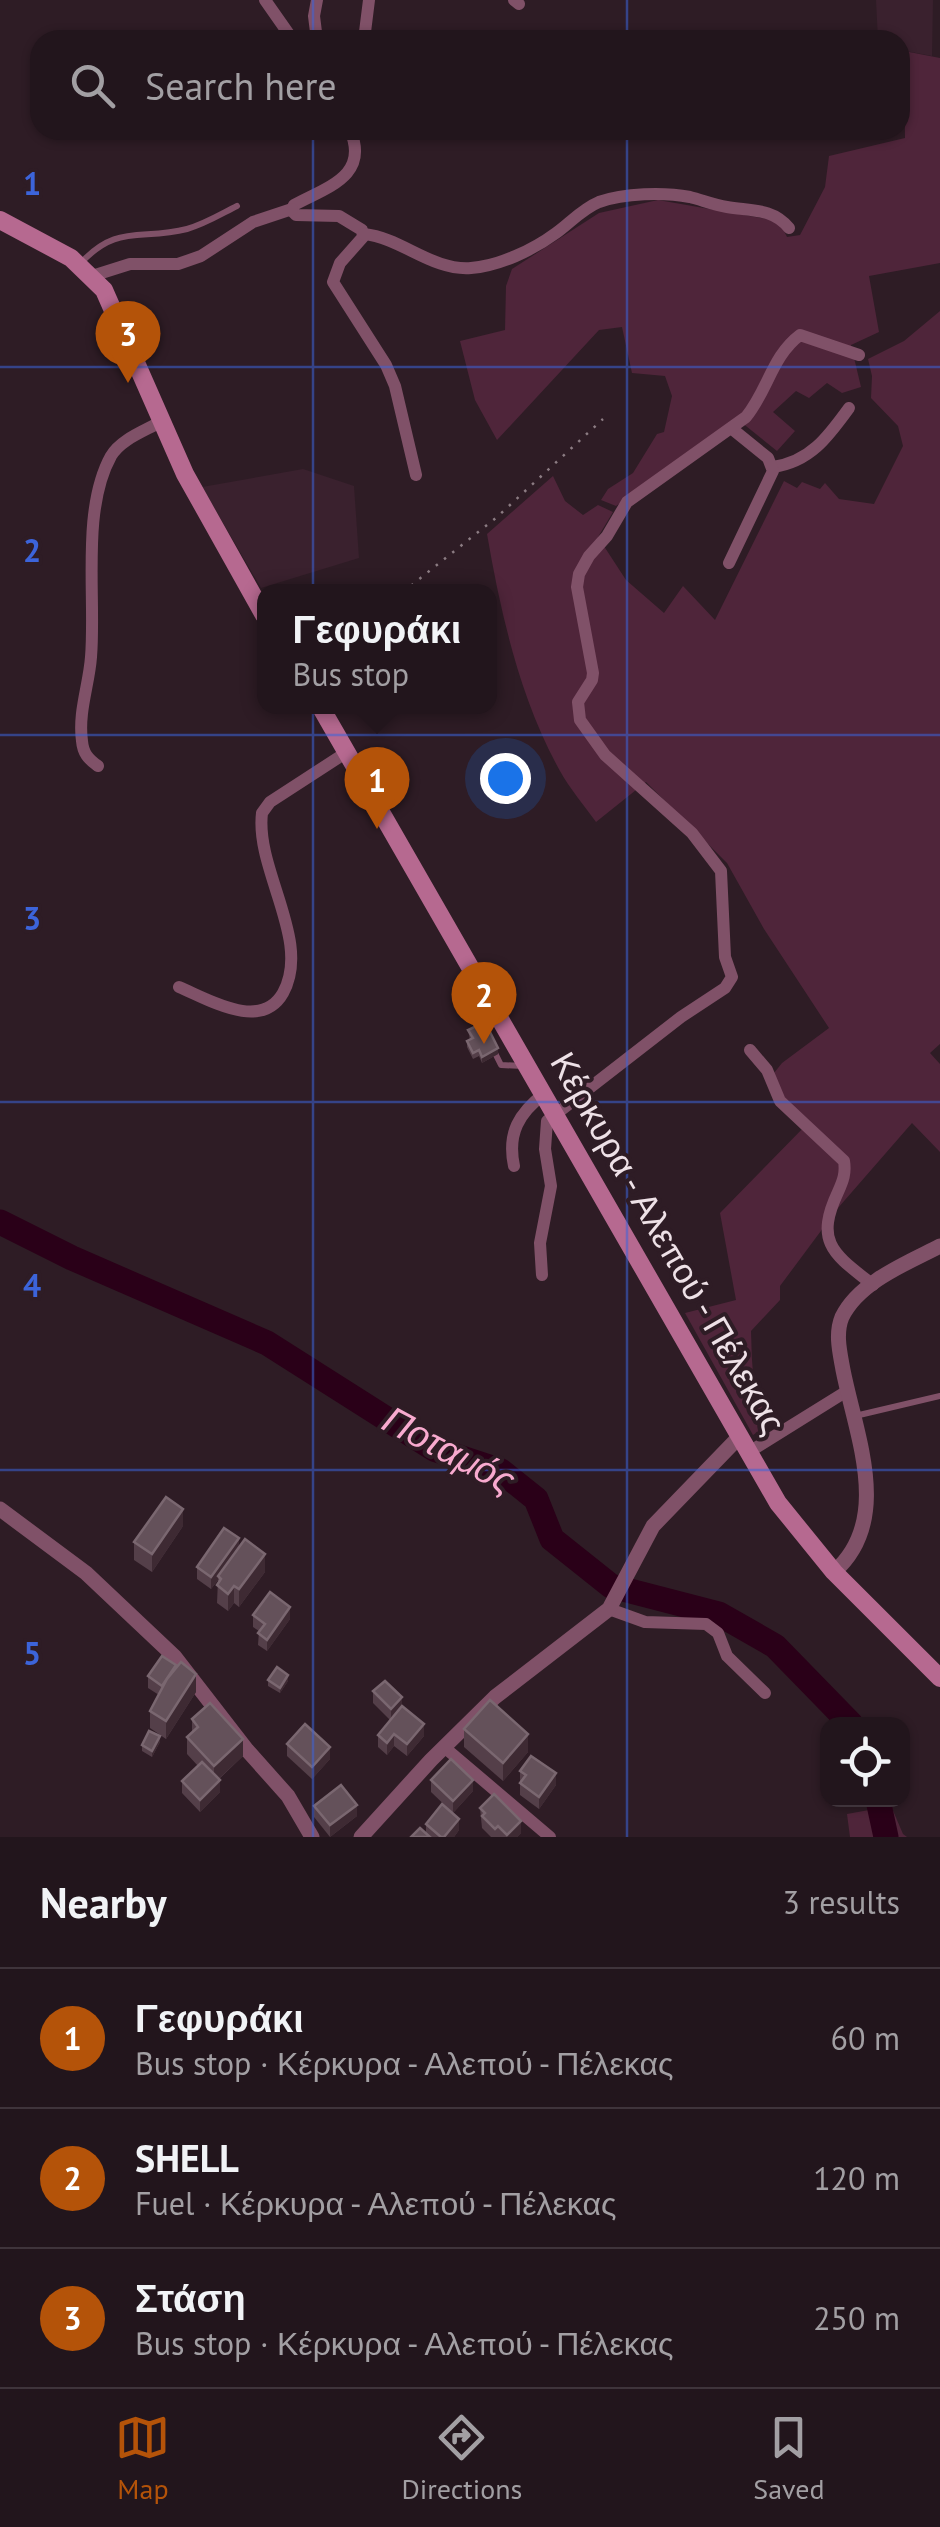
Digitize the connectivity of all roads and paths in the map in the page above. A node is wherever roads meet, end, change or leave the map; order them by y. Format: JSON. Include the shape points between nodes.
{"nodes":[{"id":1,"x":265,"y":0,"type":"edge"},
{"id":2,"x":317,"y":0,"type":"edge"},
{"id":3,"x":368,"y":0,"type":"edge"},
{"id":4,"x":285,"y":30,"type":"edge"},
{"id":5,"x":316,"y":30,"type":"edge"},
{"id":6,"x":365,"y":30,"type":"edge"},
{"id":7,"x":352,"y":140,"type":"edge"},
{"id":8,"x":237,"y":206,"type":"dead end"},
{"id":9,"x":292,"y":209,"type":"junction"},
{"id":10,"x":0,"y":220,"type":"edge"},
{"id":11,"x":790,"y":228,"type":"dead end"},
{"id":12,"x":364,"y":234,"type":"junction"},
{"id":13,"x":85,"y":270,"type":"junction"},
{"id":14,"x":858,"y":355,"type":"dead end"},
{"id":15,"x":849,"y":408,"type":"dead end"},
{"id":16,"x":603,"y":419,"type":"dead end"},
{"id":17,"x":162,"y":422,"type":"junction"},
{"id":18,"x":731,"y":428,"type":"junction"},
{"id":19,"x":773,"y":467,"type":"junction"},
{"id":20,"x":416,"y":474,"type":"dead end"},
{"id":21,"x":729,"y":563,"type":"dead end"},
{"id":22,"x":413,"y":584,"type":"edge"},
{"id":23,"x":257,"y":603,"type":"edge"},
{"id":24,"x":325,"y":714,"type":"edge"},
{"id":25,"x":347,"y":752,"type":"junction"},
{"id":26,"x":98,"y":766,"type":"dead end"},
{"id":27,"x":480,"y":980,"type":"junction"},
{"id":28,"x":178,"y":987,"type":"dead end"},
{"id":29,"x":485,"y":1035,"type":"edge"},
{"id":30,"x":493,"y":1050,"type":"edge"},
{"id":31,"x":750,"y":1050,"type":"dead end"},
{"id":32,"x":529,"y":1066,"type":"junction"},
{"id":33,"x":544,"y":1092,"type":"junction"},
{"id":34,"x":556,"y":1112,"type":"junction"},
{"id":35,"x":514,"y":1166,"type":"dead end"},
{"id":36,"x":940,"y":1246,"type":"edge"},
{"id":37,"x":542,"y":1275,"type":"dead end"},
{"id":38,"x":873,"y":1285,"type":"junction"},
{"id":39,"x":848,"y":1391,"type":"junction"},
{"id":40,"x":940,"y":1396,"type":"edge"},
{"id":41,"x":854,"y":1416,"type":"junction"},
{"id":42,"x":744,"y":1444,"type":"junction"},
{"id":43,"x":0,"y":1509,"type":"edge"},
{"id":44,"x":834,"y":1572,"type":"junction"},
{"id":45,"x":612,"y":1605,"type":"junction"},
{"id":46,"x":940,"y":1678,"type":"edge"},
{"id":47,"x":765,"y":1694,"type":"dead end"},
{"id":48,"x":444,"y":1746,"type":"junction"},
{"id":49,"x":312,"y":1837,"type":"edge"},
{"id":50,"x":361,"y":1837,"type":"edge"},
{"id":51,"x":550,"y":1837,"type":"edge"}],
"edges":[{"from":1,"to":4,"type":"street"},
{"from":2,"to":5,"type":"street"},
{"from":3,"to":6,"type":"street"},
{"from":7,"to":9,"type":"street","via":[[351,169]]},
{"from":8,"to":13,"type":"lane","via":[[185,230],[113,238],[97,246]]},
{"from":9,"to":12,"type":"street","via":[[296,215],[339,216]]},
{"from":9,"to":13,"type":"street","via":[[252,222],[178,264]]},
{"from":10,"to":13,"type":"main road"},
{"from":11,"to":12,"type":"street","via":[[771,213],[693,198],[624,197],[597,203],[525,250],[463,268]]},
{"from":12,"to":20,"type":"street","via":[[333,282],[395,386]]},
{"from":13,"to":17,"type":"main road","via":[[110,301]]},
{"from":14,"to":18,"type":"street","via":[[800,334],[783,348],[761,398]]},
{"from":15,"to":19,"type":"street","via":[[804,458]]},
{"from":16,"to":22,"type":"path"},
{"from":17,"to":23,"type":"main road"},
{"from":17,"to":26,"type":"street","via":[[112,454],[96,511],[92,653],[81,738]]},
{"from":18,"to":19,"type":"street"},
{"from":18,"to":34,"type":"street","via":[[628,502],[589,556],[577,587],[593,674],[576,710],[605,754],[692,833],[721,871],[731,982]]},
{"from":19,"to":21,"type":"street"},
{"from":24,"to":25,"type":"main road","name":"Κέρκυρα - Αλεπού - Πέλεκας"},
{"from":25,"to":27,"type":"main road","name":"Κέρκυρα - Αλεπού - Πέλεκας"},
{"from":25,"to":28,"type":"street","via":[[262,813],[266,866],[291,960],[282,993],[253,1012]]},
{"from":27,"to":29,"type":"lane","via":[[476,1020]]},
{"from":27,"to":32,"type":"main road","name":"Κέρκυρα - Αλεπού - Πέλεκας"},
{"from":30,"to":32,"type":"lane","via":[[501,1064]]},
{"from":31,"to":38,"type":"street","via":[[768,1070],[780,1101],[844,1161],[826,1232],[844,1262]]},
{"from":32,"to":33,"type":"main road","name":"Κέρκυρα - Αλεπού - Πέλεκας"},
{"from":33,"to":34,"type":"main road","name":"Κέρκυρα - Αλεπού - Πέλεκας"},
{"from":33,"to":35,"type":"street","via":[[517,1121]]},
{"from":34,"to":37,"type":"street","via":[[544,1136],[552,1186],[540,1243]]},
{"from":34,"to":42,"type":"main road","name":"Κέρκυρα - Αλεπού - Πέλεκας"},
{"from":36,"to":38,"type":"street"},
{"from":38,"to":39,"type":"street","via":[[840,1322]]},
{"from":39,"to":41,"type":"street"},
{"from":39,"to":42,"type":"street"},
{"from":40,"to":41,"type":"lane"},
{"from":41,"to":44,"type":"street","via":[[866,1517],[857,1547]]},
{"from":42,"to":44,"type":"main road","name":"Κέρκυρα - Αλεπού - Πέλεκας","via":[[789,1519]]},
{"from":42,"to":45,"type":"street","via":[[666,1510]]},
{"from":43,"to":49,"type":"street","via":[[86,1572],[167,1649],[288,1796]]},
{"from":44,"to":46,"type":"main road","name":"Κέρκυρα - Αλεπού - Πέλεκας"},
{"from":45,"to":47,"type":"street","via":[[644,1622],[706,1624]]},
{"from":45,"to":48,"type":"street"},
{"from":48,"to":50,"type":"street"},
{"from":48,"to":51,"type":"street"}]}
